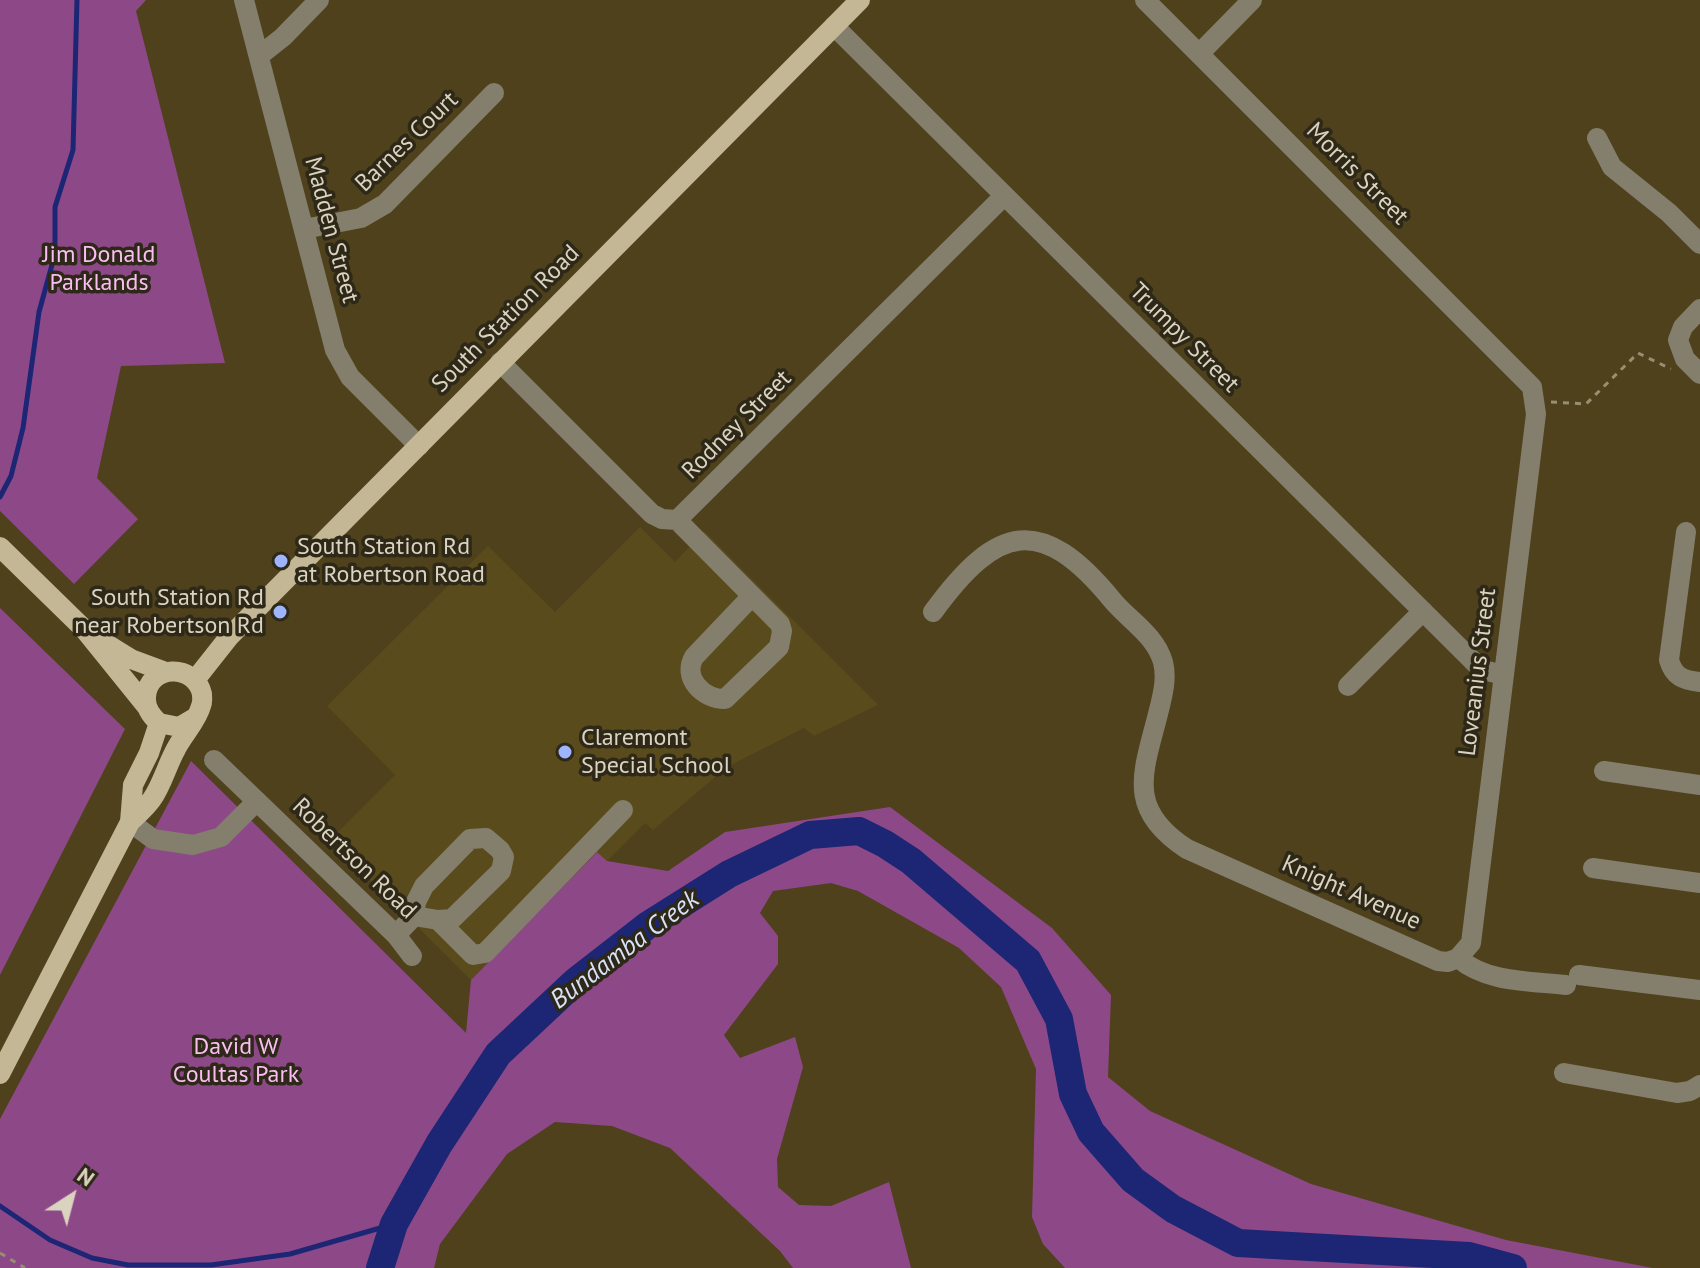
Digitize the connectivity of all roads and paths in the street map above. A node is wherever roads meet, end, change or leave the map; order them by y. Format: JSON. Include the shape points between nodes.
{"nodes":[{"id":1,"x":244,"y":0,"type":"edge"},
{"id":2,"x":319,"y":0,"type":"edge"},
{"id":3,"x":860,"y":0,"type":"edge"},
{"id":4,"x":1145,"y":0,"type":"edge"},
{"id":5,"x":1252,"y":0,"type":"edge"},
{"id":6,"x":834,"y":26,"type":"junction"},
{"id":7,"x":1199,"y":54,"type":"junction"},
{"id":8,"x":259,"y":56,"type":"junction"},
{"id":9,"x":494,"y":93,"type":"dead end"},
{"id":10,"x":1597,"y":138,"type":"dead end"},
{"id":11,"x":1004,"y":196,"type":"junction"},
{"id":12,"x":304,"y":229,"type":"junction"},
{"id":13,"x":1700,"y":244,"type":"edge"},
{"id":14,"x":1700,"y":309,"type":"edge"},
{"id":15,"x":500,"y":362,"type":"junction"},
{"id":16,"x":1677,"y":373,"type":"dead end"},
{"id":17,"x":1700,"y":374,"type":"edge"},
{"id":18,"x":1534,"y":394,"type":"junction"},
{"id":19,"x":419,"y":446,"type":"junction"},
{"id":20,"x":677,"y":520,"type":"junction"},
{"id":21,"x":1686,"y":532,"type":"dead end"},
{"id":22,"x":0,"y":547,"type":"edge"},
{"id":23,"x":752,"y":596,"type":"junction"},
{"id":24,"x":1423,"y":611,"type":"junction"},
{"id":25,"x":933,"y":612,"type":"dead end"},
{"id":26,"x":84,"y":629,"type":"junction"},
{"id":27,"x":166,"y":672,"type":"junction"},
{"id":28,"x":1504,"y":675,"type":"junction"},
{"id":29,"x":195,"y":680,"type":"junction"},
{"id":30,"x":1700,"y":682,"type":"edge"},
{"id":31,"x":1348,"y":686,"type":"dead end"},
{"id":32,"x":153,"y":715,"type":"junction"},
{"id":33,"x":196,"y":717,"type":"junction"},
{"id":34,"x":214,"y":760,"type":"dead end"},
{"id":35,"x":1604,"y":771,"type":"dead end"},
{"id":36,"x":1700,"y":785,"type":"edge"},
{"id":37,"x":257,"y":801,"type":"junction"},
{"id":38,"x":623,"y":810,"type":"dead end"},
{"id":39,"x":130,"y":822,"type":"junction"},
{"id":40,"x":1593,"y":868,"type":"dead end"},
{"id":41,"x":1700,"y":883,"type":"edge"},
{"id":42,"x":414,"y":916,"type":"junction"},
{"id":43,"x":438,"y":920,"type":"junction"},
{"id":44,"x":396,"y":935,"type":"junction"},
{"id":45,"x":412,"y":956,"type":"dead end"},
{"id":46,"x":1458,"y":958,"type":"junction"},
{"id":47,"x":1700,"y":990,"type":"edge"},
{"id":48,"x":1564,"y":1073,"type":"dead end"},
{"id":49,"x":0,"y":1074,"type":"edge"},
{"id":50,"x":1700,"y":1085,"type":"edge"},
{"id":51,"x":0,"y":1253,"type":"edge"},
{"id":52,"x":25,"y":1268,"type":"edge"}],
"edges":[{"from":1,"to":8,"type":"street","name":"Madden Street"},
{"from":2,"to":8,"type":"street"},
{"from":3,"to":6,"type":"main road","name":"South Station Road"},
{"from":4,"to":7,"type":"street","name":"Morris Street"},
{"from":5,"to":7,"type":"street"},
{"from":6,"to":11,"type":"street","name":"Trumpy Street"},
{"from":6,"to":15,"type":"main road","name":"South Station Road"},
{"from":7,"to":18,"type":"street","name":"Morris Street"},
{"from":8,"to":12,"type":"street","name":"Madden Street"},
{"from":9,"to":12,"type":"street","name":"Barnes Court","via":[[385,204],[361,218]]},
{"from":10,"to":13,"type":"street","via":[[1612,167]]},
{"from":11,"to":20,"type":"street","name":"Rodney Street"},
{"from":11,"to":24,"type":"street","name":"Trumpy Street"},
{"from":12,"to":19,"type":"street","name":"Madden Street","via":[[335,350],[350,377]]},
{"from":14,"to":17,"type":"street","via":[[1678,340],[1685,359]]},
{"from":15,"to":19,"type":"main road","name":"South Station Road"},
{"from":15,"to":20,"type":"street","via":[[652,514]]},
{"from":16,"to":18,"type":"path","via":[[1638,353],[1586,404]]},
{"from":18,"to":28,"type":"street","name":"Loveanius Street"},
{"from":19,"to":29,"type":"main road","name":"South Station Road","via":[[229,637]]},
{"from":20,"to":23,"type":"street"},
{"from":21,"to":30,"type":"street","via":[[1669,660],[1678,677]]},
{"from":22,"to":26,"type":"main road"},
{"from":23,"to":23,"type":"street","via":[[780,624],[779,647],[725,699],[715,699],[691,679],[690,665]]},
{"from":24,"to":28,"type":"street","name":"Trumpy Street","via":[[1483,670]]},
{"from":24,"to":31,"type":"street"},
{"from":25,"to":46,"type":"street","name":"Knight Avenue","via":[[956,580],[1000,544],[1038,541],[1059,549],[1153,641],[1162,660],[1164,692],[1143,792],[1155,823],[1187,849],[1438,961]]},
{"from":26,"to":27,"type":"main road","via":[[131,659]]},
{"from":26,"to":32,"type":"main road"},
{"from":27,"to":29,"type":"main road"},
{"from":27,"to":32,"type":"main road","via":[[147,690]]},
{"from":28,"to":46,"type":"street","name":"Loveanius Street","via":[[1471,943]]},
{"from":29,"to":33,"type":"main road","via":[[203,698]]},
{"from":32,"to":33,"type":"main road","via":[[179,727]]},
{"from":32,"to":39,"type":"main road","via":[[149,753],[133,785]]},
{"from":33,"to":39,"type":"main road","via":[[152,799]]},
{"from":34,"to":37,"type":"street","name":"Robertson Road"},
{"from":35,"to":36,"type":"street"},
{"from":37,"to":39,"type":"street","name":"Robertson Road","via":[[221,837],[193,845],[153,839]]},
{"from":37,"to":44,"type":"street","name":"Robertson Road"},
{"from":38,"to":43,"type":"street","via":[[485,953],[473,955]]},
{"from":39,"to":49,"type":"main road"},
{"from":40,"to":41,"type":"street"},
{"from":42,"to":43,"type":"street"},
{"from":42,"to":43,"type":"street","via":[[424,886],[470,839],[491,841],[504,857],[501,871],[452,919]]},
{"from":42,"to":44,"type":"street"},
{"from":44,"to":45,"type":"street","name":"Robertson Road"},
{"from":46,"to":47,"type":"street","name":"Knight Avenue","via":[[1495,977]]},
{"from":48,"to":50,"type":"street","via":[[1677,1093]]},
{"from":51,"to":52,"type":"path"}]}
